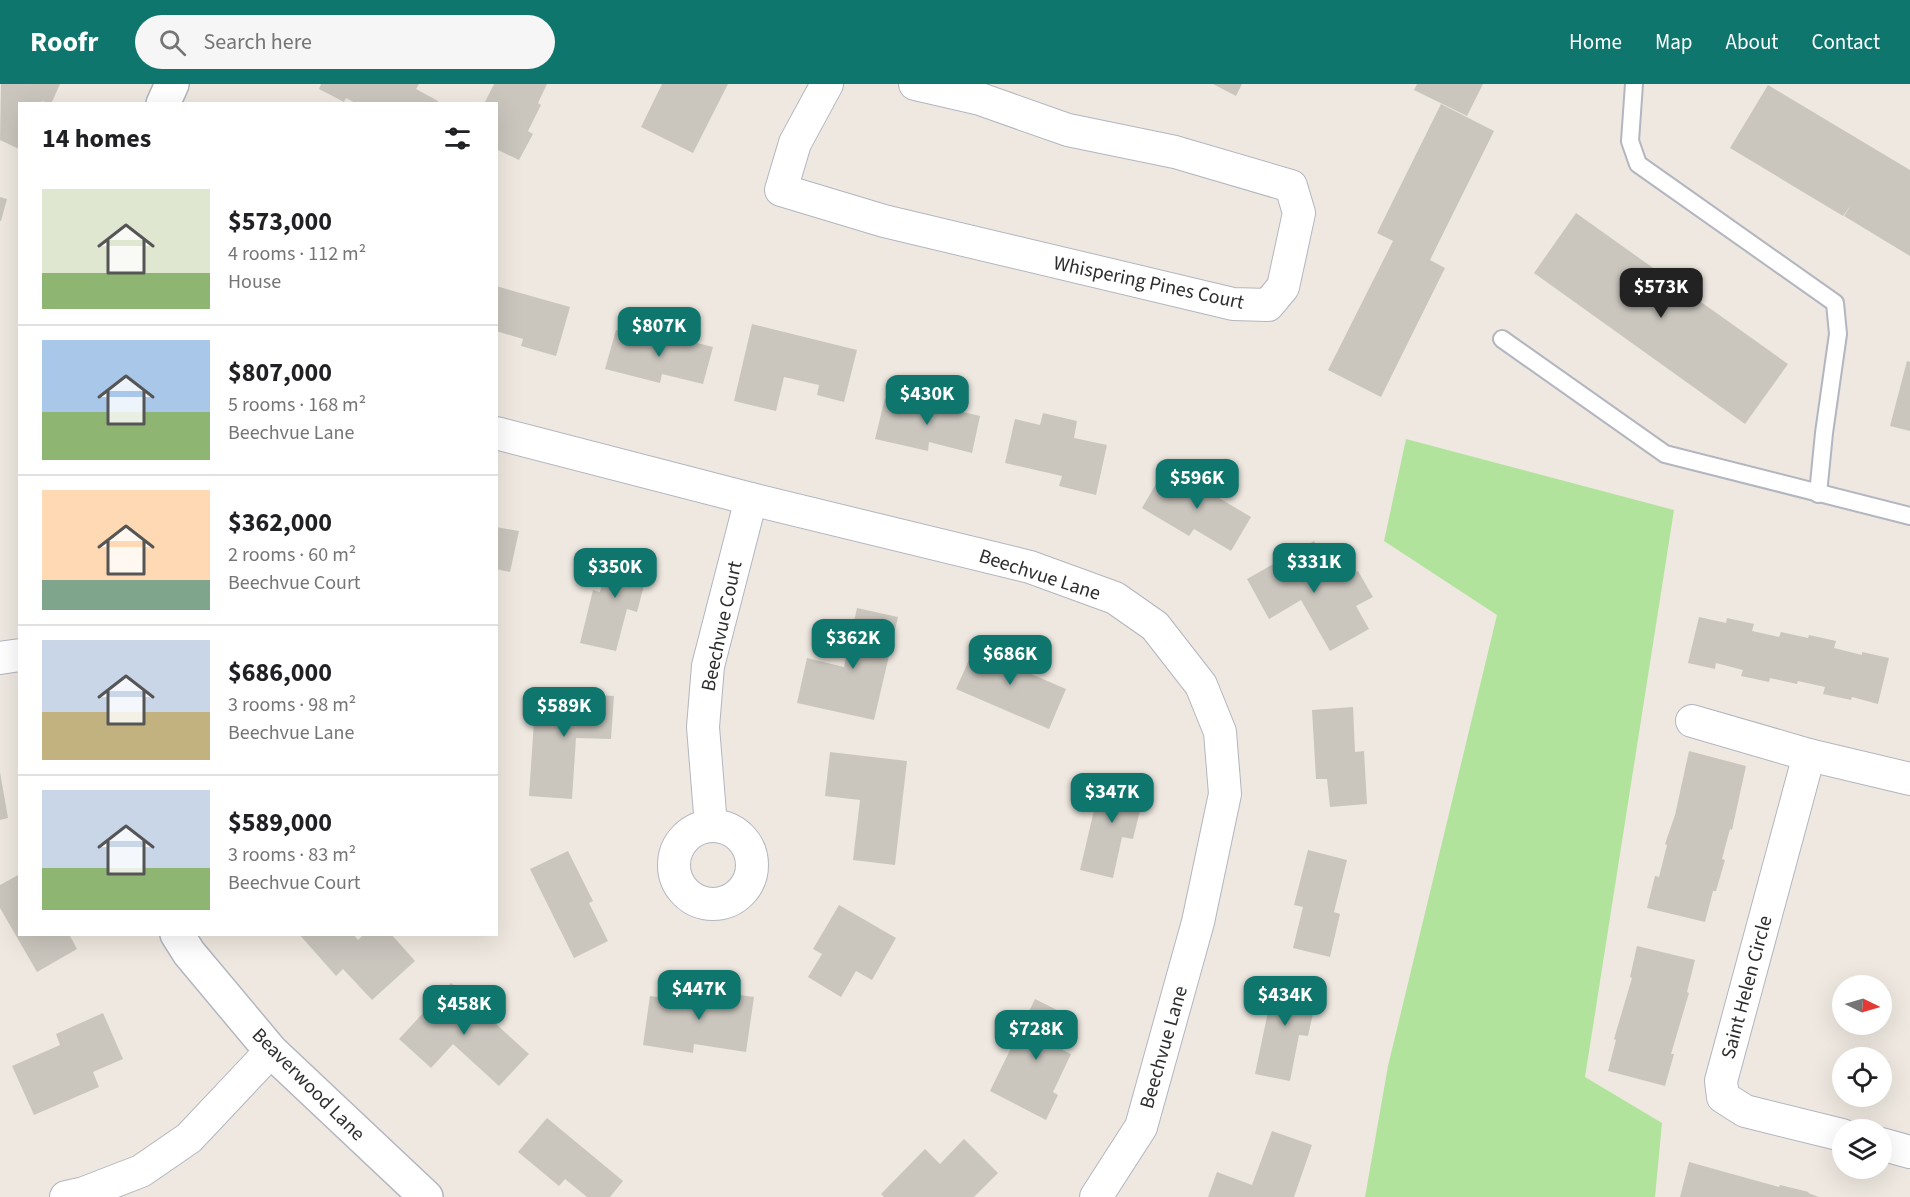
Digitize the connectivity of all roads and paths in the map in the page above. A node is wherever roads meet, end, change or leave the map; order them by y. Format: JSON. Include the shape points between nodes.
{"nodes":[{"id":1,"x":172,"y":84,"type":"edge"},
{"id":2,"x":826,"y":84,"type":"edge"},
{"id":3,"x":915,"y":84,"type":"edge"},
{"id":4,"x":1634,"y":84,"type":"edge"},
{"id":5,"x":984,"y":92,"type":"edge"},
{"id":6,"x":164,"y":102,"type":"edge"},
{"id":7,"x":1502,"y":339,"type":"dead end"},
{"id":8,"x":498,"y":434,"type":"edge"},
{"id":9,"x":1818,"y":494,"type":"junction"},
{"id":10,"x":751,"y":500,"type":"junction"},
{"id":11,"x":1910,"y":516,"type":"edge"},
{"id":12,"x":18,"y":655,"type":"edge"},
{"id":13,"x":0,"y":658,"type":"edge"},
{"id":14,"x":1692,"y":721,"type":"dead end"},
{"id":15,"x":1809,"y":755,"type":"junction"},
{"id":16,"x":1910,"y":779,"type":"edge"},
{"id":17,"x":711,"y":826,"type":"dead end"},
{"id":18,"x":178,"y":936,"type":"edge"},
{"id":19,"x":271,"y":1051,"type":"junction"},
{"id":20,"x":1832,"y":1133,"type":"edge"},
{"id":21,"x":1892,"y":1147,"type":"edge"},
{"id":22,"x":1910,"y":1152,"type":"edge"},
{"id":23,"x":66,"y":1197,"type":"edge"},
{"id":24,"x":426,"y":1197,"type":"edge"},
{"id":25,"x":1096,"y":1197,"type":"edge"}],
"edges":[{"from":1,"to":6,"type":"street"},
{"from":2,"to":5,"type":"street","name":"Whispering Pines Court","via":[[795,143],[781,190],[906,226],[1233,304],[1268,305],[1283,287],[1299,213],[1291,186],[1175,152],[1068,130]]},
{"from":3,"to":5,"type":"street","name":"Whispering Pines Court"},
{"from":4,"to":9,"type":"lane","via":[[1630,141],[1638,164],[1835,303],[1838,334]]},
{"from":7,"to":9,"type":"lane","via":[[1665,454]]},
{"from":8,"to":10,"type":"street","name":"Beechvue Lane"},
{"from":9,"to":11,"type":"lane"},
{"from":10,"to":17,"type":"street","name":"Beechvue Court","via":[[708,666],[703,727]]},
{"from":10,"to":25,"type":"street","name":"Beechvue Lane","via":[[1030,567],[1115,598],[1155,626],[1201,685],[1220,732],[1225,794],[1198,922],[1141,1127]]},
{"from":12,"to":13,"type":"street"},
{"from":14,"to":15,"type":"street"},
{"from":15,"to":16,"type":"street"},
{"from":15,"to":20,"type":"street","name":"Saint Helen Circle","via":[[1721,1081],[1723,1097],[1745,1111]]},
{"from":18,"to":19,"type":"street","name":"Beaverwood Lane"},
{"from":19,"to":23,"type":"street","via":[[189,1138],[141,1171]]},
{"from":19,"to":24,"type":"street","name":"Beaverwood Lane"},
{"from":21,"to":22,"type":"street"}]}
